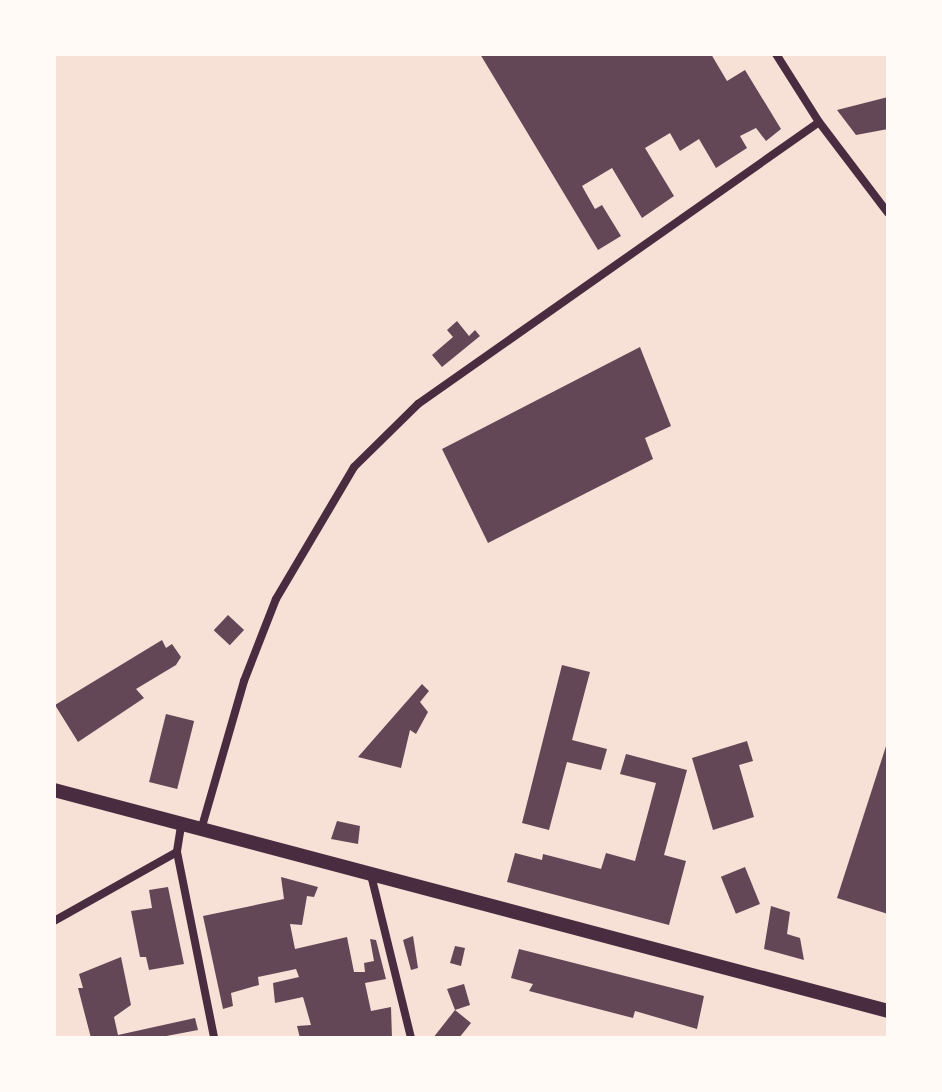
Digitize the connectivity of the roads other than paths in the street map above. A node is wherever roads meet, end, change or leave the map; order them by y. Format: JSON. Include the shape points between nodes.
{"nodes":[{"id":1,"x":776,"y":54,"type":"edge"},
{"id":2,"x":819,"y":122,"type":"junction"},
{"id":3,"x":888,"y":213,"type":"edge"},
{"id":4,"x":54,"y":790,"type":"edge"},
{"id":5,"x":181,"y":826,"type":"junction"},
{"id":6,"x":201,"y":830,"type":"junction"},
{"id":7,"x":177,"y":852,"type":"junction"},
{"id":8,"x":371,"y":875,"type":"junction"},
{"id":9,"x":54,"y":921,"type":"edge"},
{"id":10,"x":888,"y":1011,"type":"edge"},
{"id":11,"x":214,"y":1038,"type":"edge"},
{"id":12,"x":411,"y":1038,"type":"edge"}],
"edges":[{"from":1,"to":2,"type":"street"},
{"from":2,"to":3,"type":"street"},
{"from":2,"to":6,"type":"street","via":[[418,404],[354,467],[276,599],[244,681]]},
{"from":4,"to":5,"type":"main road"},
{"from":5,"to":6,"type":"main road"},
{"from":5,"to":7,"type":"street"},
{"from":6,"to":8,"type":"main road"},
{"from":7,"to":9,"type":"street"},
{"from":7,"to":11,"type":"street"},
{"from":8,"to":10,"type":"main road"},
{"from":8,"to":12,"type":"street"}]}
